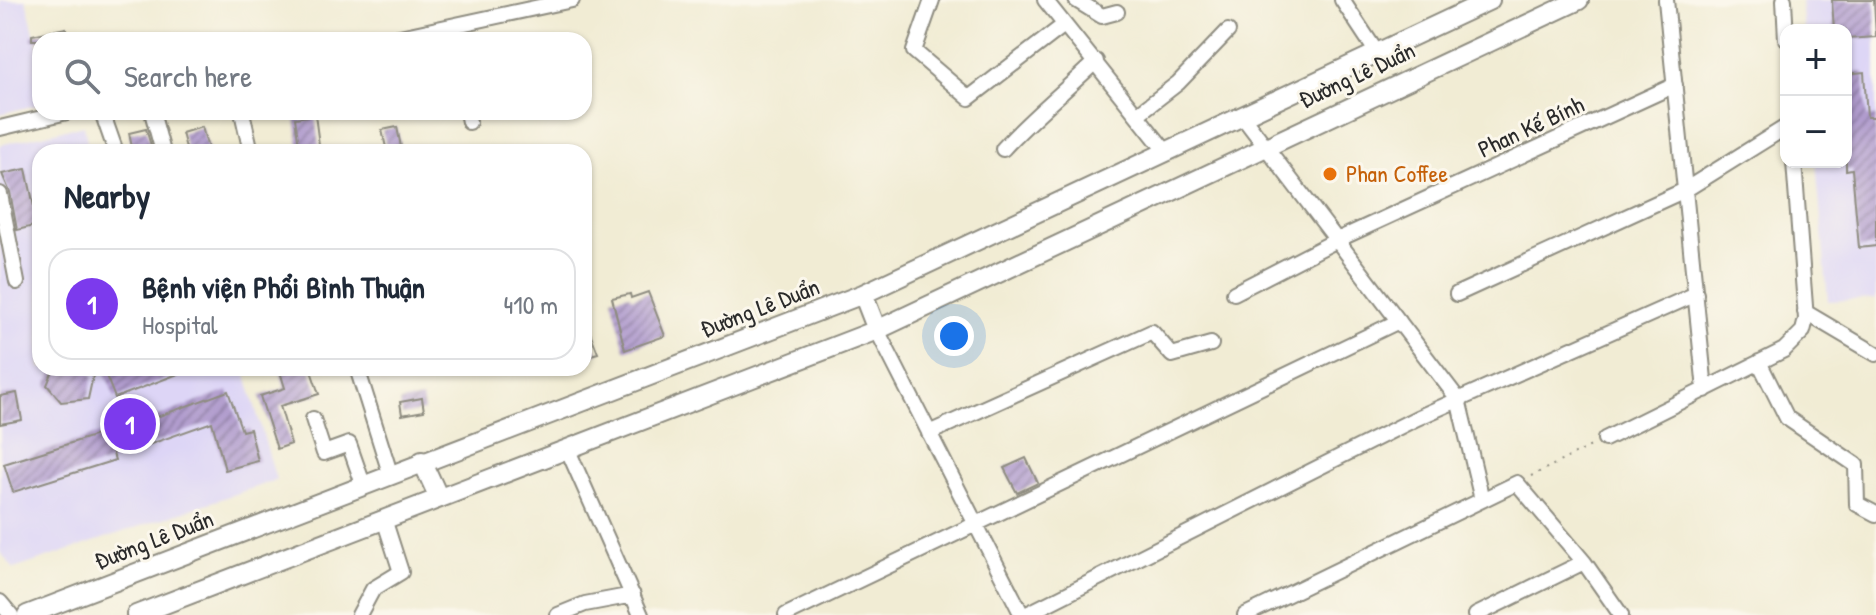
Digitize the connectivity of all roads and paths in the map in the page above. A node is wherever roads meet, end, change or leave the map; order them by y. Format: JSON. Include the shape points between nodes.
{"nodes":[{"id":1,"x":572,"y":0,"type":"edge"},
{"id":2,"x":932,"y":0,"type":"edge"},
{"id":3,"x":1045,"y":0,"type":"edge"},
{"id":4,"x":1073,"y":0,"type":"edge"},
{"id":5,"x":1342,"y":0,"type":"edge"},
{"id":6,"x":1490,"y":0,"type":"edge"},
{"id":7,"x":1579,"y":0,"type":"edge"},
{"id":8,"x":1666,"y":0,"type":"edge"},
{"id":9,"x":1784,"y":0,"type":"edge"},
{"id":10,"x":532,"y":4,"type":"edge"},
{"id":11,"x":1117,"y":12,"type":"dead end"},
{"id":12,"x":1059,"y":19,"type":"junction"},
{"id":13,"x":1785,"y":24,"type":"edge"},
{"id":14,"x":1228,"y":31,"type":"dead end"},
{"id":15,"x":451,"y":32,"type":"edge"},
{"id":16,"x":1377,"y":53,"type":"junction"},
{"id":17,"x":1096,"y":61,"type":"junction"},
{"id":18,"x":1675,"y":85,"type":"junction"},
{"id":19,"x":1138,"y":114,"type":"junction"},
{"id":20,"x":1243,"y":117,"type":"junction"},
{"id":21,"x":34,"y":120,"type":"edge"},
{"id":22,"x":105,"y":120,"type":"edge"},
{"id":23,"x":154,"y":120,"type":"edge"},
{"id":24,"x":244,"y":120,"type":"edge"},
{"id":25,"x":0,"y":128,"type":"edge"},
{"id":26,"x":1780,"y":131,"type":"edge"},
{"id":27,"x":113,"y":144,"type":"edge"},
{"id":28,"x":161,"y":144,"type":"edge"},
{"id":29,"x":249,"y":144,"type":"edge"},
{"id":30,"x":1264,"y":145,"type":"junction"},
{"id":31,"x":1003,"y":149,"type":"dead end"},
{"id":32,"x":1167,"y":153,"type":"junction"},
{"id":33,"x":1794,"y":168,"type":"edge"},
{"id":34,"x":1685,"y":190,"type":"junction"},
{"id":35,"x":0,"y":194,"type":"edge"},
{"id":36,"x":1337,"y":240,"type":"junction"},
{"id":37,"x":17,"y":282,"type":"dead end"},
{"id":38,"x":1234,"y":293,"type":"dead end"},
{"id":39,"x":863,"y":294,"type":"junction"},
{"id":40,"x":1457,"y":294,"type":"dead end"},
{"id":41,"x":1696,"y":294,"type":"junction"},
{"id":42,"x":1805,"y":312,"type":"junction"},
{"id":43,"x":1399,"y":321,"type":"junction"},
{"id":44,"x":877,"y":330,"type":"junction"},
{"id":45,"x":1211,"y":344,"type":"dead end"},
{"id":46,"x":1876,"y":354,"type":"edge"},
{"id":47,"x":1759,"y":362,"type":"junction"},
{"id":48,"x":360,"y":376,"type":"edge"},
{"id":49,"x":1705,"y":390,"type":"junction"},
{"id":50,"x":1458,"y":399,"type":"junction"},
{"id":51,"x":313,"y":419,"type":"dead end"},
{"id":52,"x":929,"y":433,"type":"junction"},
{"id":53,"x":1605,"y":439,"type":"joint"},
{"id":54,"x":567,"y":448,"type":"junction"},
{"id":55,"x":422,"y":461,"type":"junction"},
{"id":56,"x":390,"y":473,"type":"junction"},
{"id":57,"x":1517,"y":483,"type":"junction"},
{"id":58,"x":363,"y":484,"type":"junction"},
{"id":59,"x":439,"y":498,"type":"junction"},
{"id":60,"x":1482,"y":500,"type":"junction"},
{"id":61,"x":1876,"y":514,"type":"edge"},
{"id":62,"x":384,"y":519,"type":"junction"},
{"id":63,"x":976,"y":525,"type":"junction"},
{"id":64,"x":1584,"y":562,"type":"junction"},
{"id":65,"x":633,"y":595,"type":"junction"},
{"id":66,"x":0,"y":602,"type":"edge"},
{"id":67,"x":11,"y":615,"type":"edge"},
{"id":68,"x":27,"y":615,"type":"edge"},
{"id":69,"x":136,"y":615,"type":"edge"},
{"id":70,"x":359,"y":615,"type":"edge"},
{"id":71,"x":558,"y":615,"type":"edge"},
{"id":72,"x":641,"y":615,"type":"edge"},
{"id":73,"x":786,"y":615,"type":"edge"},
{"id":74,"x":1023,"y":615,"type":"edge"},
{"id":75,"x":1245,"y":615,"type":"edge"},
{"id":76,"x":1476,"y":615,"type":"edge"},
{"id":77,"x":1621,"y":615,"type":"edge"}],
"edges":[{"from":1,"to":10,"type":"street"},
{"from":2,"to":12,"type":"street","via":[[914,51],[969,98]]},
{"from":3,"to":12,"type":"street"},
{"from":4,"to":11,"type":"street","via":[[1102,16]]},
{"from":4,"to":12,"type":"street"},
{"from":5,"to":16,"type":"street"},
{"from":6,"to":16,"type":"main road","name":"Đường Lê Duẩn"},
{"from":7,"to":30,"type":"main road","name":"Đường Lê Duẩn"},
{"from":8,"to":18,"type":"street"},
{"from":9,"to":13,"type":"street"},
{"from":10,"to":15,"type":"street"},
{"from":12,"to":17,"type":"street"},
{"from":14,"to":19,"type":"street","via":[[1178,83]]},
{"from":16,"to":20,"type":"main road","name":"Đường Lê Duẩn"},
{"from":17,"to":19,"type":"street"},
{"from":17,"to":31,"type":"street","via":[[1034,114]]},
{"from":18,"to":34,"type":"street"},
{"from":18,"to":36,"type":"street","name":"Phan Kế Bính"},
{"from":19,"to":32,"type":"street"},
{"from":20,"to":30,"type":"street"},
{"from":20,"to":32,"type":"main road","name":"Đường Lê Duẩn"},
{"from":21,"to":25,"type":"street"},
{"from":22,"to":27,"type":"street"},
{"from":23,"to":28,"type":"street"},
{"from":24,"to":29,"type":"street"},
{"from":26,"to":34,"type":"street"},
{"from":30,"to":36,"type":"street"},
{"from":30,"to":44,"type":"main road","name":"Đường Lê Duẩn"},
{"from":32,"to":39,"type":"main road","name":"Đường Lê Duẩn"},
{"from":33,"to":42,"type":"street"},
{"from":34,"to":40,"type":"street"},
{"from":34,"to":41,"type":"street"},
{"from":35,"to":37,"type":"street"},
{"from":36,"to":38,"type":"street","name":"Phan Kế Bính"},
{"from":36,"to":43,"type":"street"},
{"from":39,"to":44,"type":"main road"},
{"from":39,"to":55,"type":"main road","name":"Đường Lê Duẩn"},
{"from":41,"to":49,"type":"street"},
{"from":41,"to":50,"type":"street"},
{"from":42,"to":46,"type":"street"},
{"from":42,"to":47,"type":"street","via":[[1796,340]]},
{"from":43,"to":50,"type":"street"},
{"from":43,"to":63,"type":"street"},
{"from":44,"to":52,"type":"street"},
{"from":44,"to":54,"type":"main road","name":"Đường Lê Duẩn"},
{"from":45,"to":52,"type":"street","via":[[1172,355],[1152,332]]},
{"from":47,"to":49,"type":"street"},
{"from":47,"to":61,"type":"street","via":[[1787,418],[1856,465],[1857,504]]},
{"from":48,"to":56,"type":"street"},
{"from":49,"to":53,"type":"street"},
{"from":50,"to":60,"type":"street"},
{"from":50,"to":74,"type":"street"},
{"from":51,"to":58,"type":"street","via":[[324,453],[349,444]]},
{"from":52,"to":63,"type":"street"},
{"from":53,"to":57,"type":"path"},
{"from":54,"to":59,"type":"main road","name":"Đường Lê Duẩn"},
{"from":54,"to":65,"type":"street"},
{"from":55,"to":56,"type":"main road","name":"Đường Lê Duẩn"},
{"from":55,"to":59,"type":"main road"},
{"from":56,"to":58,"type":"main road","name":"Đường Lê Duẩn"},
{"from":57,"to":60,"type":"street"},
{"from":57,"to":64,"type":"street"},
{"from":58,"to":68,"type":"main road","name":"Đường Lê Duẩn"},
{"from":59,"to":62,"type":"main road","name":"Đường Lê Duẩn"},
{"from":60,"to":75,"type":"street"},
{"from":62,"to":69,"type":"main road","name":"Đường Lê Duẩn"},
{"from":62,"to":70,"type":"street","via":[[401,572],[373,589]]},
{"from":63,"to":73,"type":"street"},
{"from":63,"to":74,"type":"street"},
{"from":64,"to":76,"type":"street"},
{"from":64,"to":77,"type":"street"},
{"from":65,"to":71,"type":"street"},
{"from":65,"to":72,"type":"street"},
{"from":66,"to":67,"type":"street"}]}
